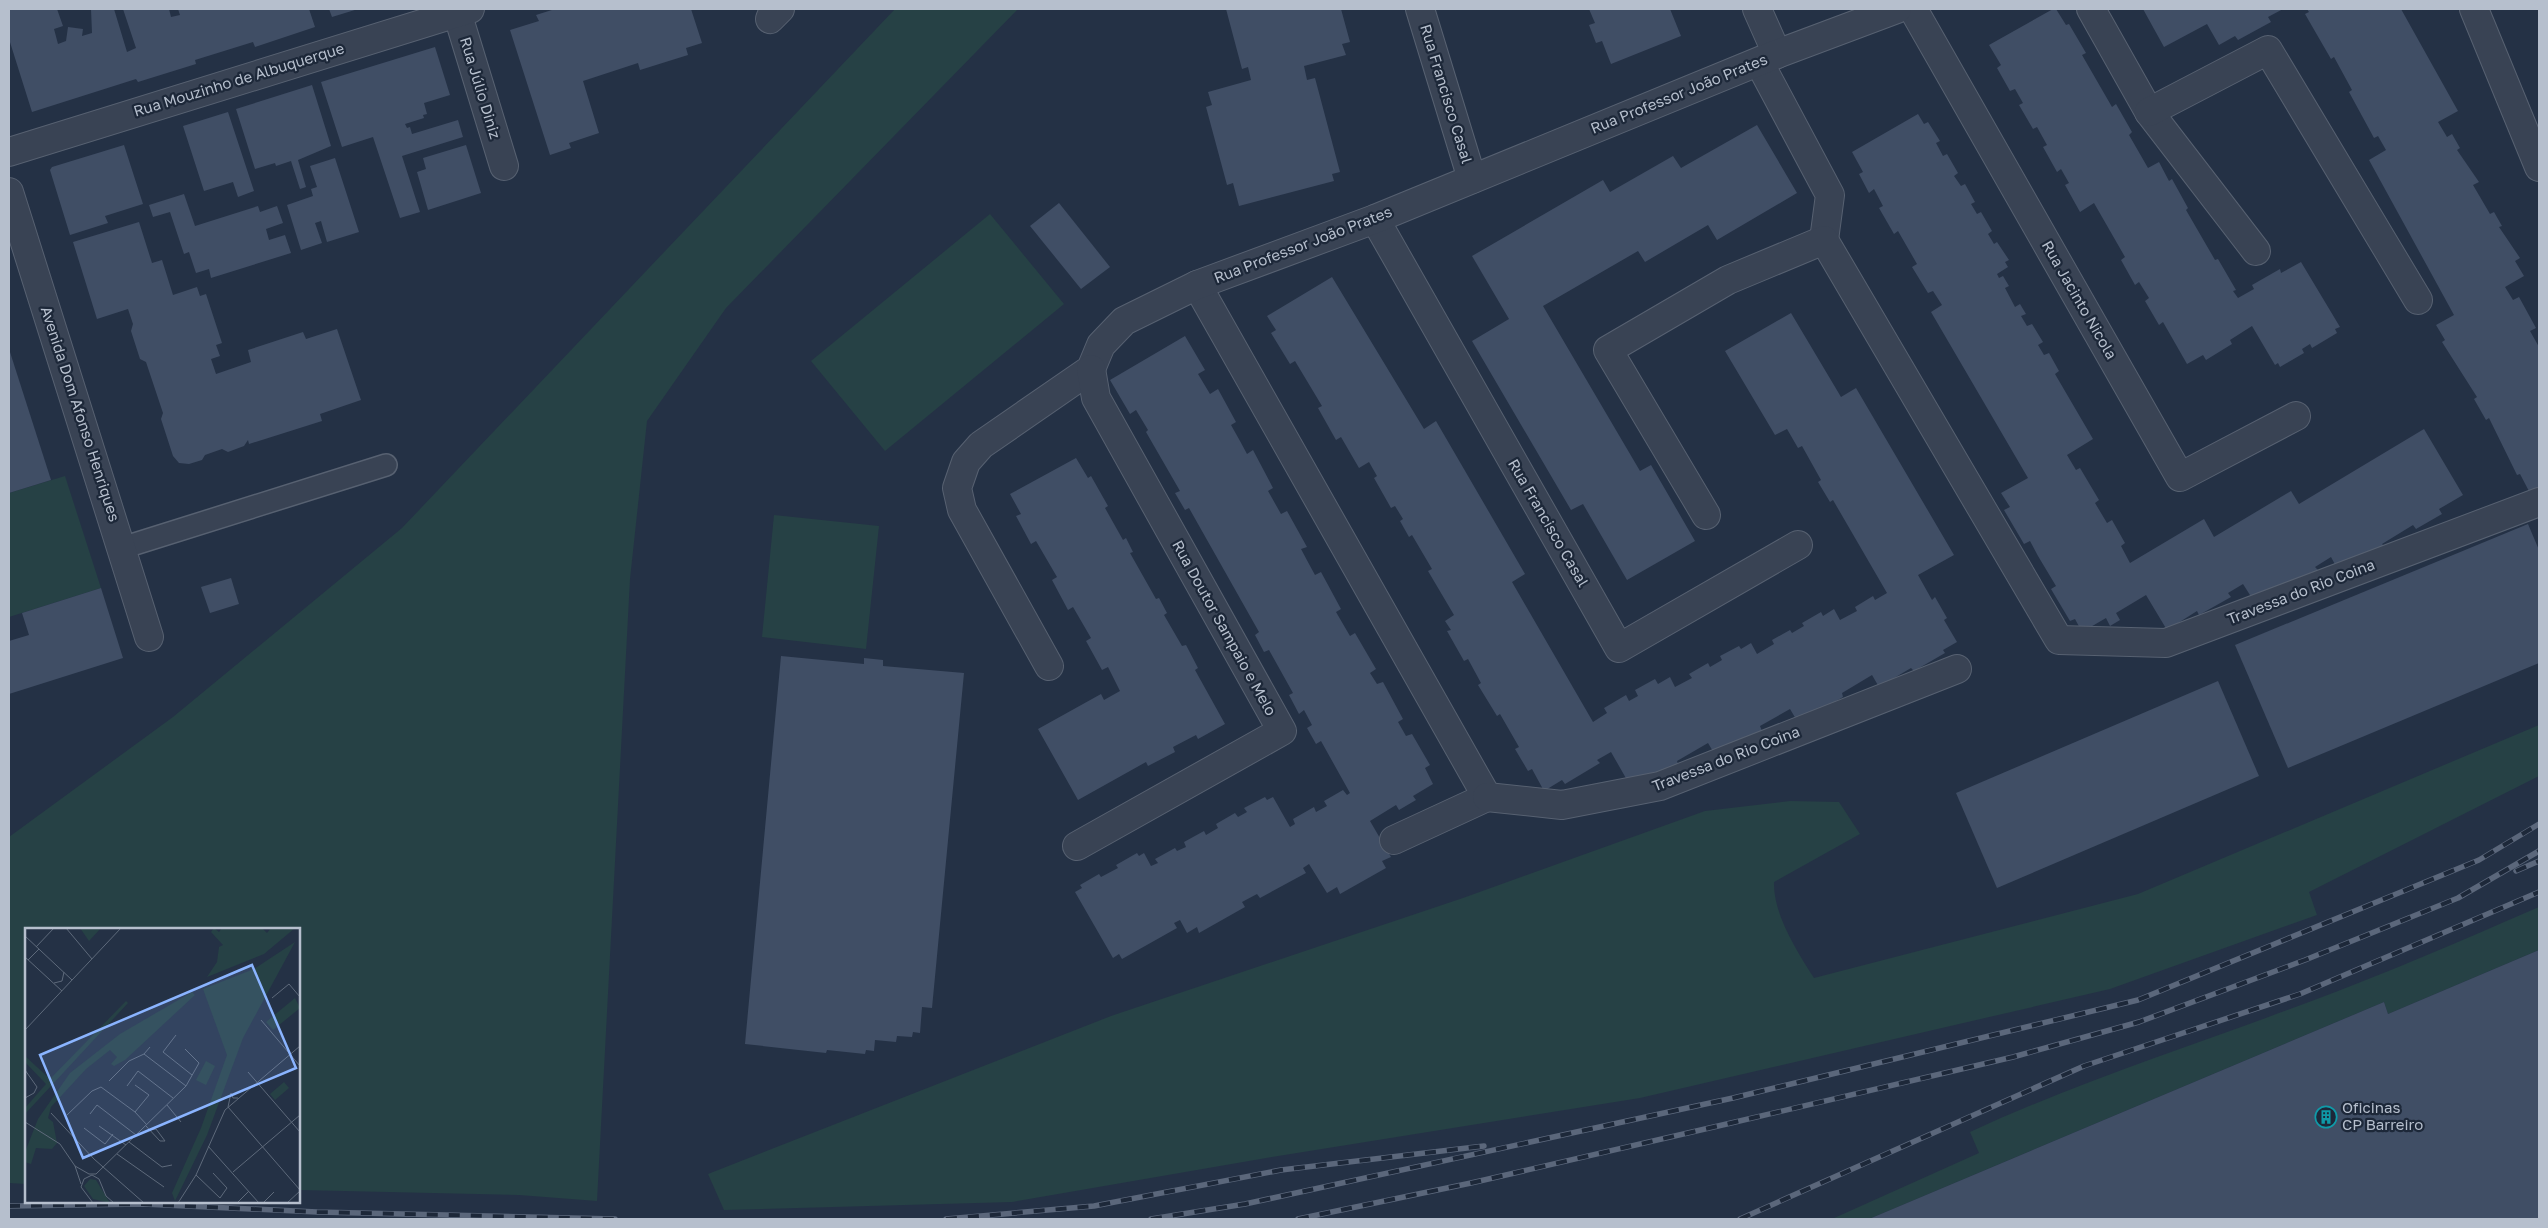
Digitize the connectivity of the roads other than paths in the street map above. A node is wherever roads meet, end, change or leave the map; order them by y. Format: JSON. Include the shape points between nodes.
{"nodes":[{"id":1,"x":774,"y":9,"type":"edge"},
{"id":2,"x":780,"y":9,"type":"edge"},
{"id":3,"x":1420,"y":9,"type":"edge"},
{"id":4,"x":1757,"y":9,"type":"edge"},
{"id":5,"x":1897,"y":9,"type":"edge"},
{"id":6,"x":1913,"y":9,"type":"edge"},
{"id":7,"x":2091,"y":9,"type":"edge"},
{"id":8,"x":2474,"y":9,"type":"edge"},
{"id":9,"x":461,"y":10,"type":"edge"},
{"id":10,"x":1768,"y":58,"type":"junction"},
{"id":11,"x":2149,"y":112,"type":"junction"},
{"id":12,"x":9,"y":152,"type":"edge"},
{"id":13,"x":504,"y":166,"type":"dead end"},
{"id":14,"x":2539,"y":167,"type":"edge"},
{"id":15,"x":1472,"y":179,"type":"junction"},
{"id":16,"x":9,"y":192,"type":"edge"},
{"id":17,"x":1374,"y":219,"type":"junction"},
{"id":18,"x":1824,"y":240,"type":"junction"},
{"id":19,"x":2256,"y":251,"type":"dead end"},
{"id":20,"x":1197,"y":285,"type":"junction"},
{"id":21,"x":2418,"y":300,"type":"dead end"},
{"id":22,"x":1091,"y":369,"type":"junction"},
{"id":23,"x":2296,"y":416,"type":"dead end"},
{"id":24,"x":386,"y":465,"type":"dead end"},
{"id":25,"x":2537,"y":503,"type":"edge"},
{"id":26,"x":1706,"y":515,"type":"dead end"},
{"id":27,"x":1798,"y":545,"type":"dead end"},
{"id":28,"x":122,"y":548,"type":"junction"},
{"id":29,"x":149,"y":636,"type":"dead end"},
{"id":30,"x":1049,"y":666,"type":"dead end"},
{"id":31,"x":1957,"y":669,"type":"dead end"},
{"id":32,"x":1487,"y":797,"type":"junction"},
{"id":33,"x":1394,"y":840,"type":"dead end"},
{"id":34,"x":1077,"y":846,"type":"dead end"}],
"edges":[{"from":1,"to":2,"type":"street","via":[[770,19]]},
{"from":3,"to":15,"type":"street","name":"Rua Francisco Casal"},
{"from":4,"to":10,"type":"street"},
{"from":5,"to":10,"type":"street","name":"Rua Professor João Prates"},
{"from":6,"to":23,"type":"street","name":"Rua Jacinto Nicola","via":[[2180,477]]},
{"from":7,"to":11,"type":"street"},
{"from":8,"to":14,"type":"street"},
{"from":9,"to":12,"type":"street","name":"Rua Mouzinho de Albuquerque"},
{"from":9,"to":13,"type":"street","name":"Rua Júlio Diniz"},
{"from":10,"to":15,"type":"street","name":"Rua Professor João Prates"},
{"from":10,"to":18,"type":"street","via":[[1830,195]]},
{"from":11,"to":19,"type":"street"},
{"from":11,"to":21,"type":"street","via":[[2268,50]]},
{"from":15,"to":17,"type":"street","name":"Rua Professor João Prates"},
{"from":16,"to":28,"type":"street","name":"Avenida Dom Afonso Henriques"},
{"from":17,"to":20,"type":"street","name":"Rua Professor João Prates"},
{"from":17,"to":27,"type":"street","name":"Rua Francisco Casal","via":[[1619,648]]},
{"from":18,"to":25,"type":"street","name":"Travessa do Rio Coina","via":[[2059,640],[2166,643]]},
{"from":18,"to":26,"type":"street","via":[[1728,280],[1608,350]]},
{"from":20,"to":22,"type":"street","name":"Rua Professor João Prates","via":[[1124,321],[1101,345]]},
{"from":20,"to":32,"type":"street"},
{"from":22,"to":30,"type":"street","via":[[981,445],[966,462],[957,488],[962,510]]},
{"from":22,"to":34,"type":"street","name":"Rua Doutor Sampaio e Melo","via":[[1096,398],[1282,730]]},
{"from":24,"to":28,"type":"lane"},
{"from":28,"to":29,"type":"street","name":"Avenida Dom Afonso Henriques"},
{"from":31,"to":32,"type":"street","name":"Travessa do Rio Coina","via":[[1660,786],[1562,805]]},
{"from":32,"to":33,"type":"street"}]}
